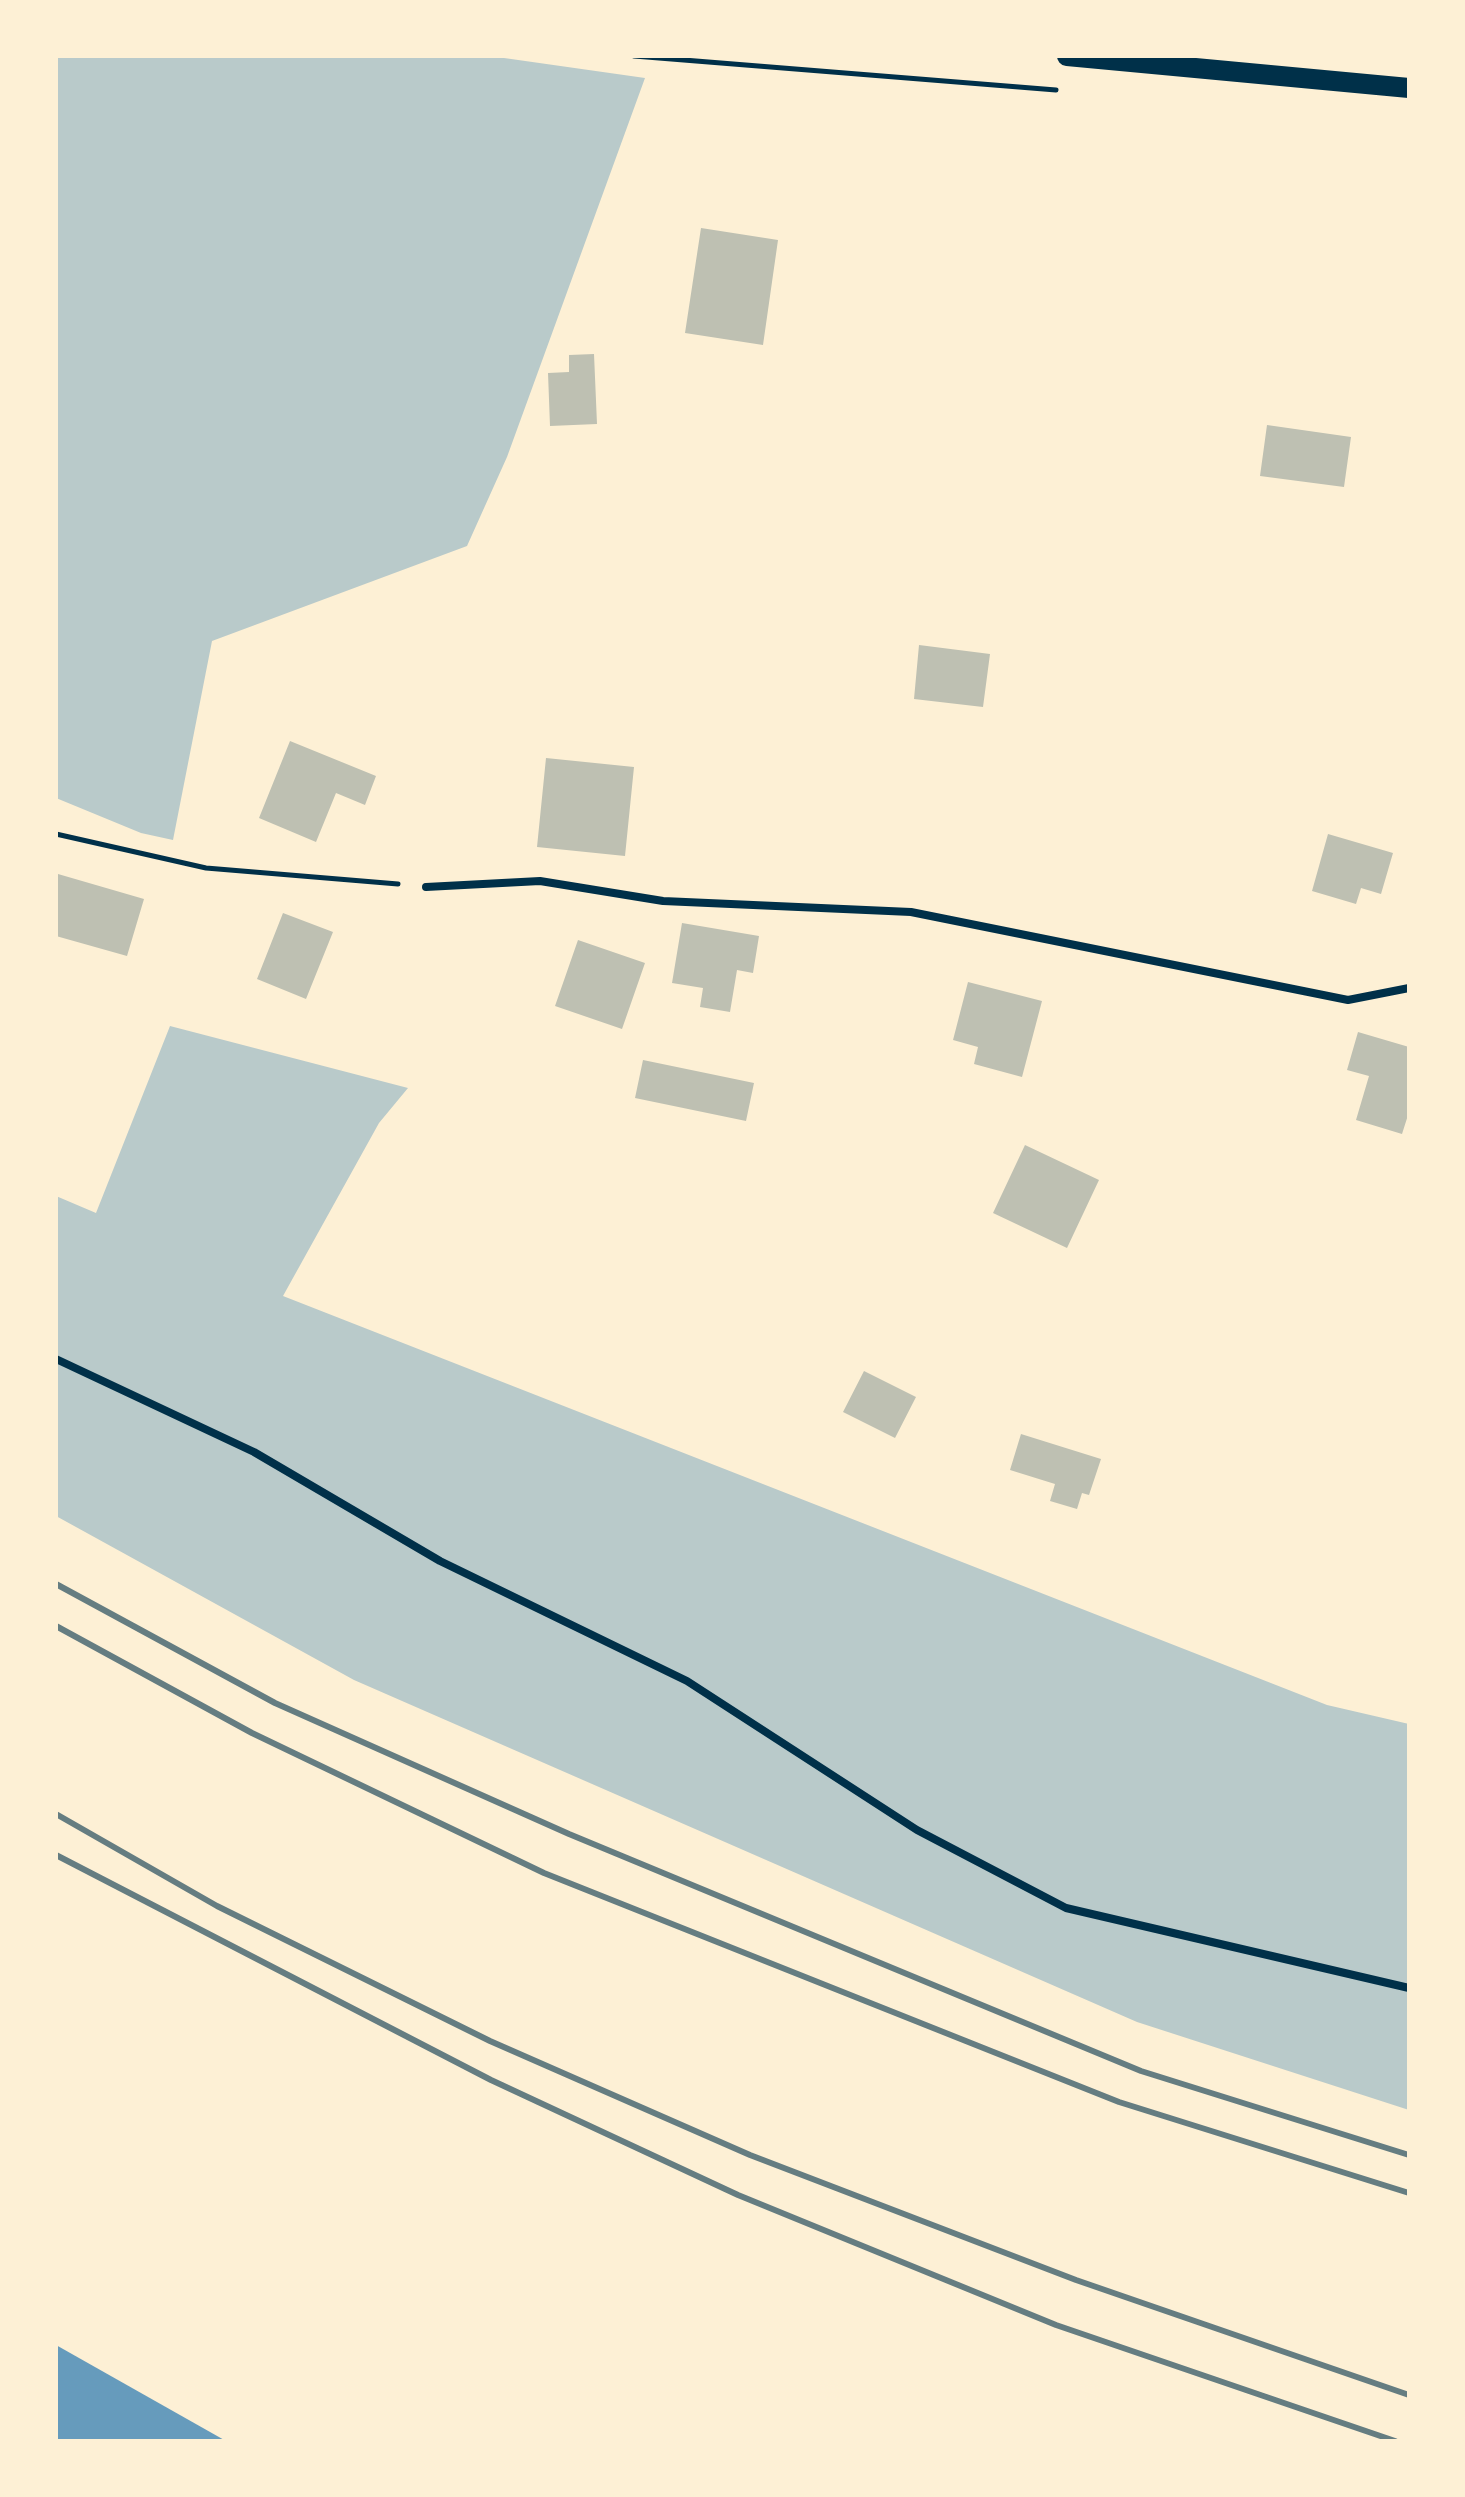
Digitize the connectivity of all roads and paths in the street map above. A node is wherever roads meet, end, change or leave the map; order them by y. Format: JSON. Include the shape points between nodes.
{"nodes":[{"id":1,"x":634,"y":56,"type":"edge"},
{"id":2,"x":1067,"y":56,"type":"edge"},
{"id":3,"x":1409,"y":88,"type":"edge"},
{"id":4,"x":1064,"y":91,"type":"dead end"},
{"id":5,"x":56,"y":834,"type":"edge"},
{"id":6,"x":426,"y":887,"type":"joint"},
{"id":7,"x":1409,"y":988,"type":"edge"},
{"id":8,"x":56,"y":1359,"type":"edge"},
{"id":9,"x":1409,"y":1988,"type":"edge"}],
"edges":[{"from":1,"to":4,"type":"path"},
{"from":2,"to":3,"type":"main road"},
{"from":5,"to":6,"type":"path","via":[[206,868]]},
{"from":6,"to":7,"type":"street","via":[[540,881],[663,901],[911,912],[1348,1000]]},
{"from":8,"to":9,"type":"street","via":[[254,1452],[440,1561],[687,1681],[917,1830],[1066,1908]]}]}
